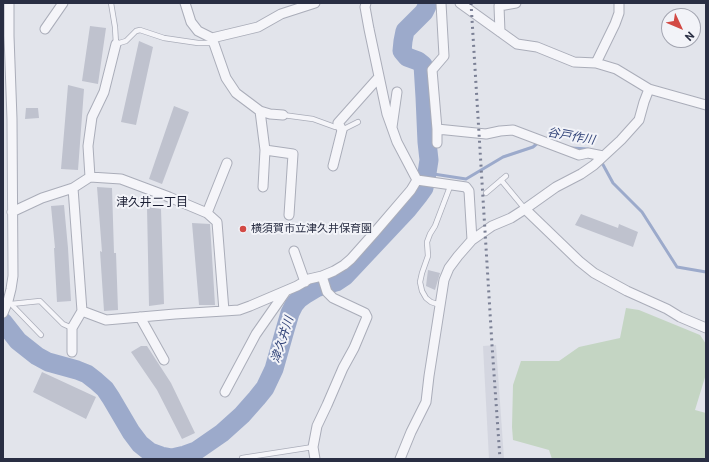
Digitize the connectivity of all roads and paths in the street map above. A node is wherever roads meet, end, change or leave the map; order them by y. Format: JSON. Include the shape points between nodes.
{"nodes":[{"id":1,"x":9,"y":3,"type":"edge"},
{"id":2,"x":63,"y":3,"type":"edge"},
{"id":3,"x":111,"y":3,"type":"edge"},
{"id":4,"x":185,"y":3,"type":"edge"},
{"id":5,"x":315,"y":3,"type":"edge"},
{"id":6,"x":366,"y":3,"type":"edge"},
{"id":7,"x":441,"y":3,"type":"edge"},
{"id":8,"x":460,"y":3,"type":"edge"},
{"id":9,"x":516,"y":3,"type":"edge"},
{"id":10,"x":619,"y":3,"type":"edge"},
{"id":11,"x":301,"y":5,"type":"edge"},
{"id":12,"x":45,"y":29,"type":"dead end"},
{"id":13,"x":500,"y":32,"type":"junction"},
{"id":14,"x":213,"y":40,"type":"junction"},
{"id":15,"x":116,"y":44,"type":"junction"},
{"id":16,"x":596,"y":64,"type":"junction"},
{"id":17,"x":379,"y":77,"type":"junction"},
{"id":18,"x":649,"y":89,"type":"junction"},
{"id":19,"x":396,"y":92,"type":"dead end"},
{"id":20,"x":706,"y":105,"type":"edge"},
{"id":21,"x":260,"y":111,"type":"junction"},
{"id":22,"x":283,"y":115,"type":"joint"},
{"id":23,"x":8,"y":120,"type":"edge"},
{"id":24,"x":358,"y":122,"type":"dead end"},
{"id":25,"x":340,"y":127,"type":"junction"},
{"id":26,"x":437,"y":129,"type":"junction"},
{"id":27,"x":392,"y":130,"type":"junction"},
{"id":28,"x":437,"y":143,"type":"dead end"},
{"id":29,"x":265,"y":150,"type":"junction"},
{"id":30,"x":603,"y":156,"type":"junction"},
{"id":31,"x":228,"y":163,"type":"dead end"},
{"id":32,"x":333,"y":166,"type":"dead end"},
{"id":33,"x":506,"y":176,"type":"dead end"},
{"id":34,"x":90,"y":178,"type":"junction"},
{"id":35,"x":422,"y":180,"type":"junction"},
{"id":36,"x":501,"y":180,"type":"junction"},
{"id":37,"x":451,"y":184,"type":"junction"},
{"id":38,"x":263,"y":187,"type":"dead end"},
{"id":39,"x":73,"y":188,"type":"junction"},
{"id":40,"x":486,"y":193,"type":"dead end"},
{"id":41,"x":9,"y":208,"type":"edge"},
{"id":42,"x":525,"y":209,"type":"junction"},
{"id":43,"x":207,"y":213,"type":"junction"},
{"id":44,"x":289,"y":215,"type":"dead end"},
{"id":45,"x":472,"y":240,"type":"junction"},
{"id":46,"x":294,"y":251,"type":"dead end"},
{"id":47,"x":323,"y":278,"type":"junction"},
{"id":48,"x":305,"y":282,"type":"junction"},
{"id":49,"x":286,"y":292,"type":"junction"},
{"id":50,"x":6,"y":305,"type":"edge"},
{"id":51,"x":440,"y":305,"type":"junction"},
{"id":52,"x":82,"y":311,"type":"junction"},
{"id":53,"x":224,"y":311,"type":"junction"},
{"id":54,"x":140,"y":317,"type":"junction"},
{"id":55,"x":72,"y":328,"type":"junction"},
{"id":56,"x":706,"y":328,"type":"edge"},
{"id":57,"x":41,"y":335,"type":"dead end"},
{"id":58,"x":72,"y":352,"type":"dead end"},
{"id":59,"x":164,"y":360,"type":"dead end"},
{"id":60,"x":225,"y":392,"type":"dead end"},
{"id":61,"x":313,"y":447,"type":"junction"},
{"id":62,"x":242,"y":458,"type":"dead end"},
{"id":63,"x":315,"y":459,"type":"edge"},
{"id":64,"x":400,"y":459,"type":"edge"}],
"edges":[{"from":1,"to":23,"type":"street"},
{"from":2,"to":12,"type":"street"},
{"from":3,"to":15,"type":"lane"},
{"from":4,"to":14,"type":"street","via":[[191,22],[198,31]]},
{"from":5,"to":11,"type":"street"},
{"from":6,"to":17,"type":"street","via":[[368,29]]},
{"from":7,"to":26,"type":"street","via":[[444,56],[432,70]]},
{"from":8,"to":13,"type":"street"},
{"from":9,"to":13,"type":"street","via":[[499,6]]},
{"from":10,"to":16,"type":"street","via":[[615,24]]},
{"from":11,"to":14,"type":"street","via":[[258,27]]},
{"from":13,"to":16,"type":"street","via":[[517,44],[537,47],[574,62]]},
{"from":14,"to":15,"type":"lane","via":[[198,43],[164,38],[140,30],[126,41]]},
{"from":14,"to":21,"type":"street","via":[[226,78],[236,93]]},
{"from":15,"to":34,"type":"street","via":[[104,92],[92,117],[88,146]]},
{"from":16,"to":18,"type":"street","via":[[616,69]]},
{"from":17,"to":25,"type":"street"},
{"from":17,"to":27,"type":"street"},
{"from":18,"to":20,"type":"street"},
{"from":18,"to":30,"type":"street","via":[[639,120],[622,140]]},
{"from":19,"to":27,"type":"street"},
{"from":21,"to":22,"type":"street"},
{"from":21,"to":29,"type":"street"},
{"from":22,"to":25,"type":"lane","via":[[313,119]]},
{"from":23,"to":41,"type":"street"},
{"from":24,"to":25,"type":"lane"},
{"from":25,"to":32,"type":"street"},
{"from":26,"to":28,"type":"street"},
{"from":26,"to":30,"type":"street","via":[[486,134],[512,130],[579,155],[588,153]]},
{"from":27,"to":35,"type":"street","via":[[414,172]]},
{"from":29,"to":38,"type":"street"},
{"from":29,"to":44,"type":"street","via":[[293,154]]},
{"from":30,"to":42,"type":"street","via":[[581,174],[556,187]]},
{"from":31,"to":43,"type":"street"},
{"from":33,"to":36,"type":"lane"},
{"from":34,"to":39,"type":"street"},
{"from":34,"to":43,"type":"street","via":[[121,179]]},
{"from":35,"to":37,"type":"street"},
{"from":35,"to":47,"type":"street","via":[[351,259]]},
{"from":36,"to":40,"type":"lane"},
{"from":36,"to":42,"type":"lane"},
{"from":37,"to":45,"type":"street","via":[[466,187],[469,191]]},
{"from":37,"to":51,"type":"lane","via":[[427,242],[428,256],[420,282],[426,298]]},
{"from":39,"to":41,"type":"street"},
{"from":39,"to":52,"type":"street"},
{"from":41,"to":50,"type":"street","via":[[13,276],[12,289]]},
{"from":42,"to":45,"type":"street"},
{"from":42,"to":56,"type":"street","via":[[594,273]]},
{"from":43,"to":53,"type":"street","via":[[217,222]]},
{"from":45,"to":51,"type":"street","via":[[449,268],[444,280]]},
{"from":46,"to":48,"type":"street"},
{"from":47,"to":48,"type":"street"},
{"from":47,"to":61,"type":"street","via":[[327,292],[333,298],[365,313],[367,317],[317,426]]},
{"from":48,"to":49,"type":"street"},
{"from":49,"to":53,"type":"street","via":[[239,310]]},
{"from":49,"to":60,"type":"street","via":[[256,334]]},
{"from":50,"to":55,"type":"lane","via":[[40,302],[62,324]]},
{"from":50,"to":57,"type":"lane"},
{"from":51,"to":64,"type":"street","via":[[426,402]]},
{"from":52,"to":54,"type":"street","via":[[106,320]]},
{"from":52,"to":55,"type":"street"},
{"from":53,"to":54,"type":"street"},
{"from":54,"to":59,"type":"street"},
{"from":55,"to":58,"type":"street"},
{"from":61,"to":62,"type":"lane"},
{"from":61,"to":63,"type":"street"}]}
